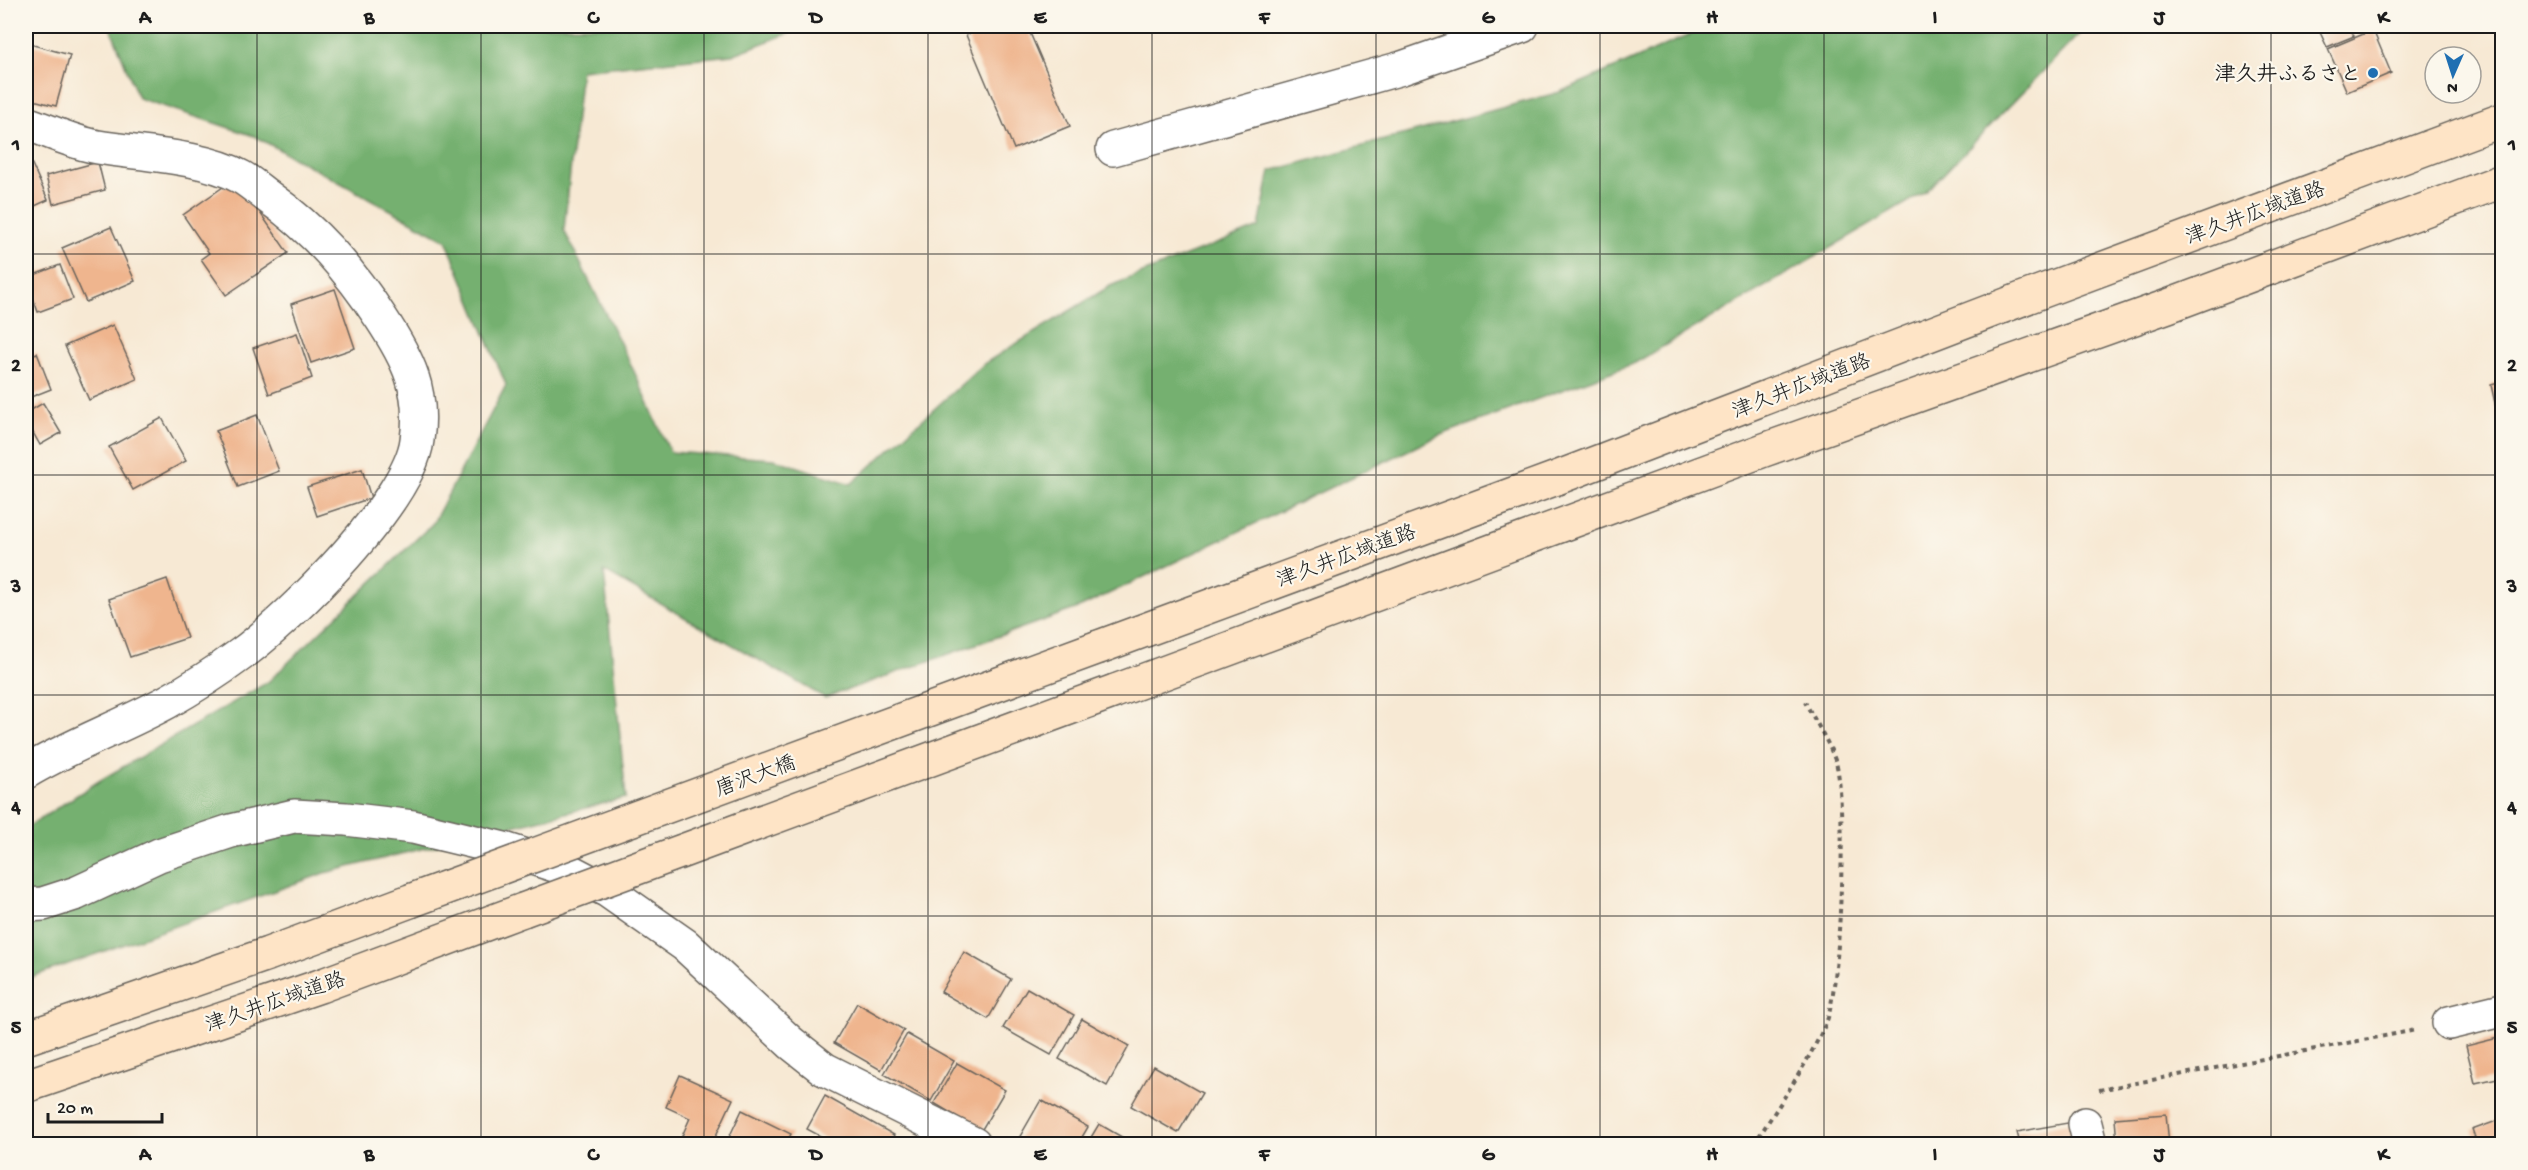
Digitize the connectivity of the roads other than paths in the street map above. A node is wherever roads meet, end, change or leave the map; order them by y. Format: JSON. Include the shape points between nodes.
{"nodes":[{"id":1,"x":1522,"y":26,"type":"edge"},
{"id":2,"x":2502,"y":120,"type":"edge"},
{"id":3,"x":26,"y":123,"type":"edge"},
{"id":4,"x":1113,"y":149,"type":"dead end"},
{"id":5,"x":2502,"y":181,"type":"edge"},
{"id":6,"x":1099,"y":647,"type":"joint"},
{"id":7,"x":26,"y":772,"type":"edge"},
{"id":8,"x":26,"y":905,"type":"edge"},
{"id":9,"x":2502,"y":1011,"type":"edge"},
{"id":10,"x":2449,"y":1023,"type":"road end"},
{"id":11,"x":26,"y":1038,"type":"edge"},
{"id":12,"x":26,"y":1086,"type":"edge"},
{"id":13,"x":974,"y":1144,"type":"edge"}],
"edges":[{"from":1,"to":4,"type":"street","via":[[1402,68]]},
{"from":2,"to":6,"type":"main road","name":"津久井広域道路"},
{"from":3,"to":7,"type":"street","via":[[94,146],[175,157],[240,176],[298,218],[360,285],[407,360],[419,406],[417,441],[410,467],[387,505],[298,604],[242,654],[206,678]]},
{"from":5,"to":12,"type":"main road","name":"津久井広域道路","bridge":true,"via":[[298,993]]},
{"from":6,"to":11,"type":"main road","name":"唐沢大橋","bridge":true,"via":[[268,954]]},
{"from":8,"to":13,"type":"street","via":[[77,893],[159,855],[231,831],[294,816],[413,827],[504,849],[564,868],[608,891],[685,945],[824,1069]]},
{"from":9,"to":10,"type":"street"}]}
